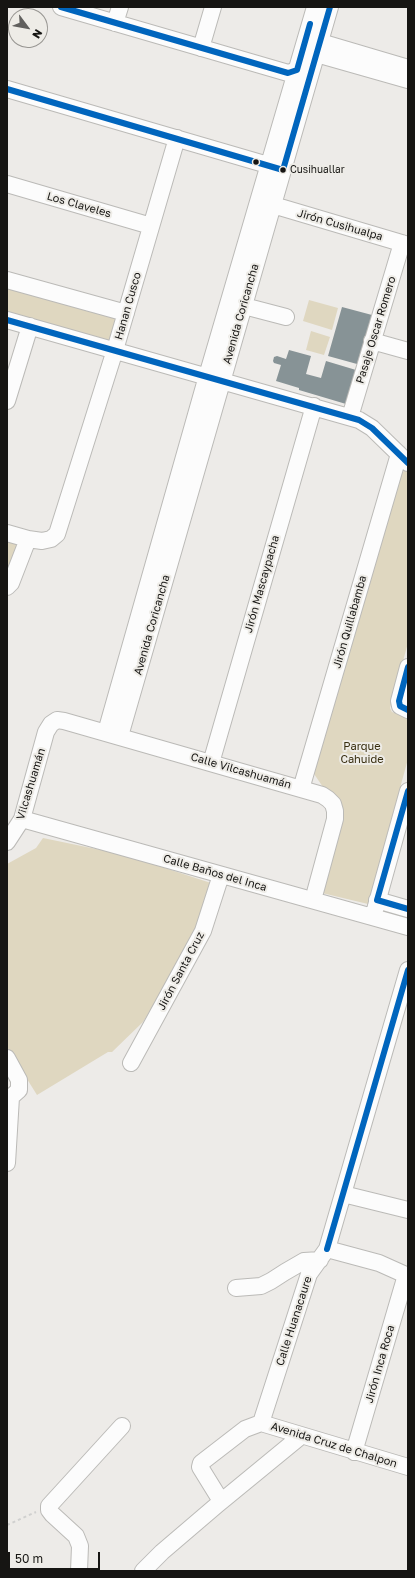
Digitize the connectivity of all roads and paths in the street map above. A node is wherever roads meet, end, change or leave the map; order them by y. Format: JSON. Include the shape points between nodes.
{"nodes":[{"id":1,"x":61,"y":7,"type":"edge"},
{"id":2,"x":120,"y":7,"type":"edge"},
{"id":3,"x":213,"y":7,"type":"edge"},
{"id":4,"x":315,"y":7,"type":"edge"},
{"id":5,"x":330,"y":7,"type":"edge"},
{"id":6,"x":115,"y":23,"type":"junction"},
{"id":7,"x":311,"y":46,"type":"junction"},
{"id":8,"x":201,"y":48,"type":"junction"},
{"id":9,"x":408,"y":68,"type":"edge"},
{"id":10,"x":297,"y":70,"type":"junction"},
{"id":11,"x":408,"y":80,"type":"edge"},
{"id":12,"x":7,"y":89,"type":"edge"},
{"id":13,"x":177,"y":138,"type":"junction"},
{"id":14,"x":276,"y":168,"type":"junction"},
{"id":15,"x":7,"y":184,"type":"edge"},
{"id":16,"x":273,"y":205,"type":"junction"},
{"id":17,"x":151,"y":226,"type":"junction"},
{"id":18,"x":405,"y":244,"type":"edge"},
{"id":19,"x":7,"y":280,"type":"edge"},
{"id":20,"x":244,"y":306,"type":"junction"},
{"id":21,"x":126,"y":313,"type":"junction"},
{"id":22,"x":286,"y":317,"type":"dead end"},
{"id":23,"x":7,"y":320,"type":"edge"},
{"id":24,"x":30,"y":326,"type":"junction"},
{"id":25,"x":372,"y":341,"type":"junction"},
{"id":26,"x":115,"y":350,"type":"junction"},
{"id":27,"x":408,"y":352,"type":"edge"},
{"id":28,"x":215,"y":379,"type":"junction"},
{"id":29,"x":7,"y":401,"type":"edge"},
{"id":30,"x":314,"y":406,"type":"junction"},
{"id":31,"x":350,"y":417,"type":"junction"},
{"id":32,"x":404,"y":459,"type":"edge"},
{"id":33,"x":7,"y":533,"type":"edge"},
{"id":34,"x":28,"y":539,"type":"junction"},
{"id":35,"x":7,"y":587,"type":"edge"},
{"id":36,"x":408,"y":668,"type":"edge"},
{"id":37,"x":408,"y":710,"type":"edge"},
{"id":38,"x":51,"y":724,"type":"joint"},
{"id":39,"x":113,"y":734,"type":"junction"},
{"id":40,"x":211,"y":763,"type":"junction"},
{"id":41,"x":302,"y":789,"type":"junction"},
{"id":42,"x":407,"y":800,"type":"edge"},
{"id":43,"x":22,"y":819,"type":"junction"},
{"id":44,"x":7,"y":842,"type":"edge"},
{"id":45,"x":221,"y":875,"type":"junction"},
{"id":46,"x":313,"y":900,"type":"junction"},
{"id":47,"x":377,"y":900,"type":"junction"},
{"id":48,"x":408,"y":909,"type":"edge"},
{"id":49,"x":373,"y":918,"type":"junction"},
{"id":50,"x":408,"y":927,"type":"edge"},
{"id":51,"x":408,"y":970,"type":"edge"},
{"id":52,"x":7,"y":1058,"type":"edge"},
{"id":53,"x":131,"y":1063,"type":"dead end"},
{"id":54,"x":9,"y":1098,"type":"edge"},
{"id":55,"x":7,"y":1163,"type":"edge"},
{"id":56,"x":344,"y":1194,"type":"junction"},
{"id":57,"x":408,"y":1210,"type":"edge"},
{"id":58,"x":323,"y":1254,"type":"junction"},
{"id":59,"x":407,"y":1272,"type":"edge"},
{"id":60,"x":236,"y":1288,"type":"dead end"},
{"id":61,"x":261,"y":1423,"type":"junction"},
{"id":62,"x":122,"y":1426,"type":"dead end"},
{"id":63,"x":301,"y":1436,"type":"junction"},
{"id":64,"x":354,"y":1452,"type":"junction"},
{"id":65,"x":408,"y":1467,"type":"edge"},
{"id":66,"x":221,"y":1501,"type":"junction"},
{"id":67,"x":49,"y":1506,"type":"junction"},
{"id":68,"x":7,"y":1525,"type":"edge"},
{"id":69,"x":79,"y":1571,"type":"edge"},
{"id":70,"x":143,"y":1571,"type":"edge"}],
"edges":[{"from":1,"to":6,"type":"street"},
{"from":2,"to":6,"type":"street"},
{"from":3,"to":8,"type":"street"},
{"from":4,"to":7,"type":"street","name":"Avenida Coricancha"},
{"from":5,"to":7,"type":"street","name":"Avenida Coricancha"},
{"from":6,"to":8,"type":"street"},
{"from":7,"to":9,"type":"street"},
{"from":7,"to":10,"type":"street","name":"Avenida Coricancha"},
{"from":7,"to":11,"type":"street"},
{"from":7,"to":14,"type":"street","name":"Avenida Coricancha"},
{"from":8,"to":10,"type":"street","via":[[288,73]]},
{"from":10,"to":14,"type":"street","name":"Avenida Coricancha"},
{"from":12,"to":13,"type":"street"},
{"from":13,"to":14,"type":"street"},
{"from":13,"to":17,"type":"street","name":"Hanan Cusco"},
{"from":14,"to":16,"type":"street","name":"Avenida Coricancha"},
{"from":14,"to":28,"type":"street","name":"Avenida Coricancha"},
{"from":15,"to":17,"type":"street","name":"Los Claveles"},
{"from":16,"to":18,"type":"street","name":"Jirón Cusihualpa"},
{"from":16,"to":20,"type":"street","name":"Avenida Coricancha"},
{"from":17,"to":21,"type":"street","name":"Hanan Cusco"},
{"from":18,"to":25,"type":"street","name":"Pasaje Oscar Romero"},
{"from":19,"to":21,"type":"street"},
{"from":20,"to":22,"type":"street"},
{"from":20,"to":28,"type":"street","name":"Avenida Coricancha"},
{"from":21,"to":26,"type":"street","name":"Hanan Cusco"},
{"from":23,"to":24,"type":"street"},
{"from":24,"to":26,"type":"street"},
{"from":24,"to":29,"type":"street"},
{"from":25,"to":27,"type":"street"},
{"from":25,"to":31,"type":"street","name":"Pasaje Oscar Romero"},
{"from":26,"to":28,"type":"street"},
{"from":26,"to":34,"type":"street","name":"Hanan Cusco","via":[[57,534],[42,541]]},
{"from":28,"to":30,"type":"street"},
{"from":28,"to":39,"type":"street","name":"Avenida Coricancha"},
{"from":30,"to":31,"type":"street"},
{"from":30,"to":40,"type":"street","name":"Jirón Mascaypacha"},
{"from":31,"to":32,"type":"street","via":[[366,423]]},
{"from":32,"to":41,"type":"street","name":"Jirón Quillabamba"},
{"from":33,"to":34,"type":"street"},
{"from":34,"to":35,"type":"street","via":[[11,583]]},
{"from":36,"to":37,"type":"street","via":[[399,701],[400,706]]},
{"from":38,"to":39,"type":"street","name":"Calle Vilcashuamán","via":[[57,720],[64,721]]},
{"from":38,"to":43,"type":"street","name":"Vilcashuamán","via":[[46,732]]},
{"from":39,"to":40,"type":"street","name":"Calle Vilcashuamán"},
{"from":40,"to":41,"type":"street","name":"Calle Vilcashuamán"},
{"from":41,"to":46,"type":"street","name":"Calle Vilcashuamán","via":[[328,799],[335,811]]},
{"from":42,"to":47,"type":"street"},
{"from":43,"to":44,"type":"street","name":"Vilcashuamán"},
{"from":43,"to":45,"type":"street","name":"Calle Baños del Inca"},
{"from":45,"to":46,"type":"street","name":"Calle Baños del Inca"},
{"from":45,"to":53,"type":"street","name":"Jirón Santa Cruz","via":[[203,931]]},
{"from":46,"to":49,"type":"street","name":"Calle Baños del Inca"},
{"from":47,"to":48,"type":"street"},
{"from":47,"to":49,"type":"street"},
{"from":49,"to":50,"type":"street","name":"Calle Baños del Inca"},
{"from":51,"to":56,"type":"street","name":"Calle Huanacaure"},
{"from":52,"to":54,"type":"street","via":[[19,1080],[19,1090]]},
{"from":54,"to":55,"type":"street"},
{"from":56,"to":57,"type":"street"},
{"from":56,"to":58,"type":"street","name":"Calle Huanacaure"},
{"from":58,"to":59,"type":"street","via":[[379,1263]]},
{"from":58,"to":60,"type":"street","via":[[304,1261],[261,1286]]},
{"from":58,"to":61,"type":"street","name":"Calle Huanacaure","via":[[309,1274]]},
{"from":59,"to":64,"type":"street","name":"Jirón Inca Roca"},
{"from":61,"to":63,"type":"street","name":"Avenida Cruz de Chalpon"},
{"from":61,"to":66,"type":"street","via":[[245,1429],[201,1463],[200,1467]]},
{"from":62,"to":67,"type":"street"},
{"from":63,"to":64,"type":"street","name":"Avenida Cruz de Chalpon"},
{"from":63,"to":66,"type":"street"},
{"from":64,"to":65,"type":"street","name":"Avenida Cruz de Chalpon"},
{"from":66,"to":70,"type":"street"},
{"from":67,"to":68,"type":"path"},
{"from":67,"to":69,"type":"street","via":[[52,1514],[76,1536],[80,1546]]}]}
